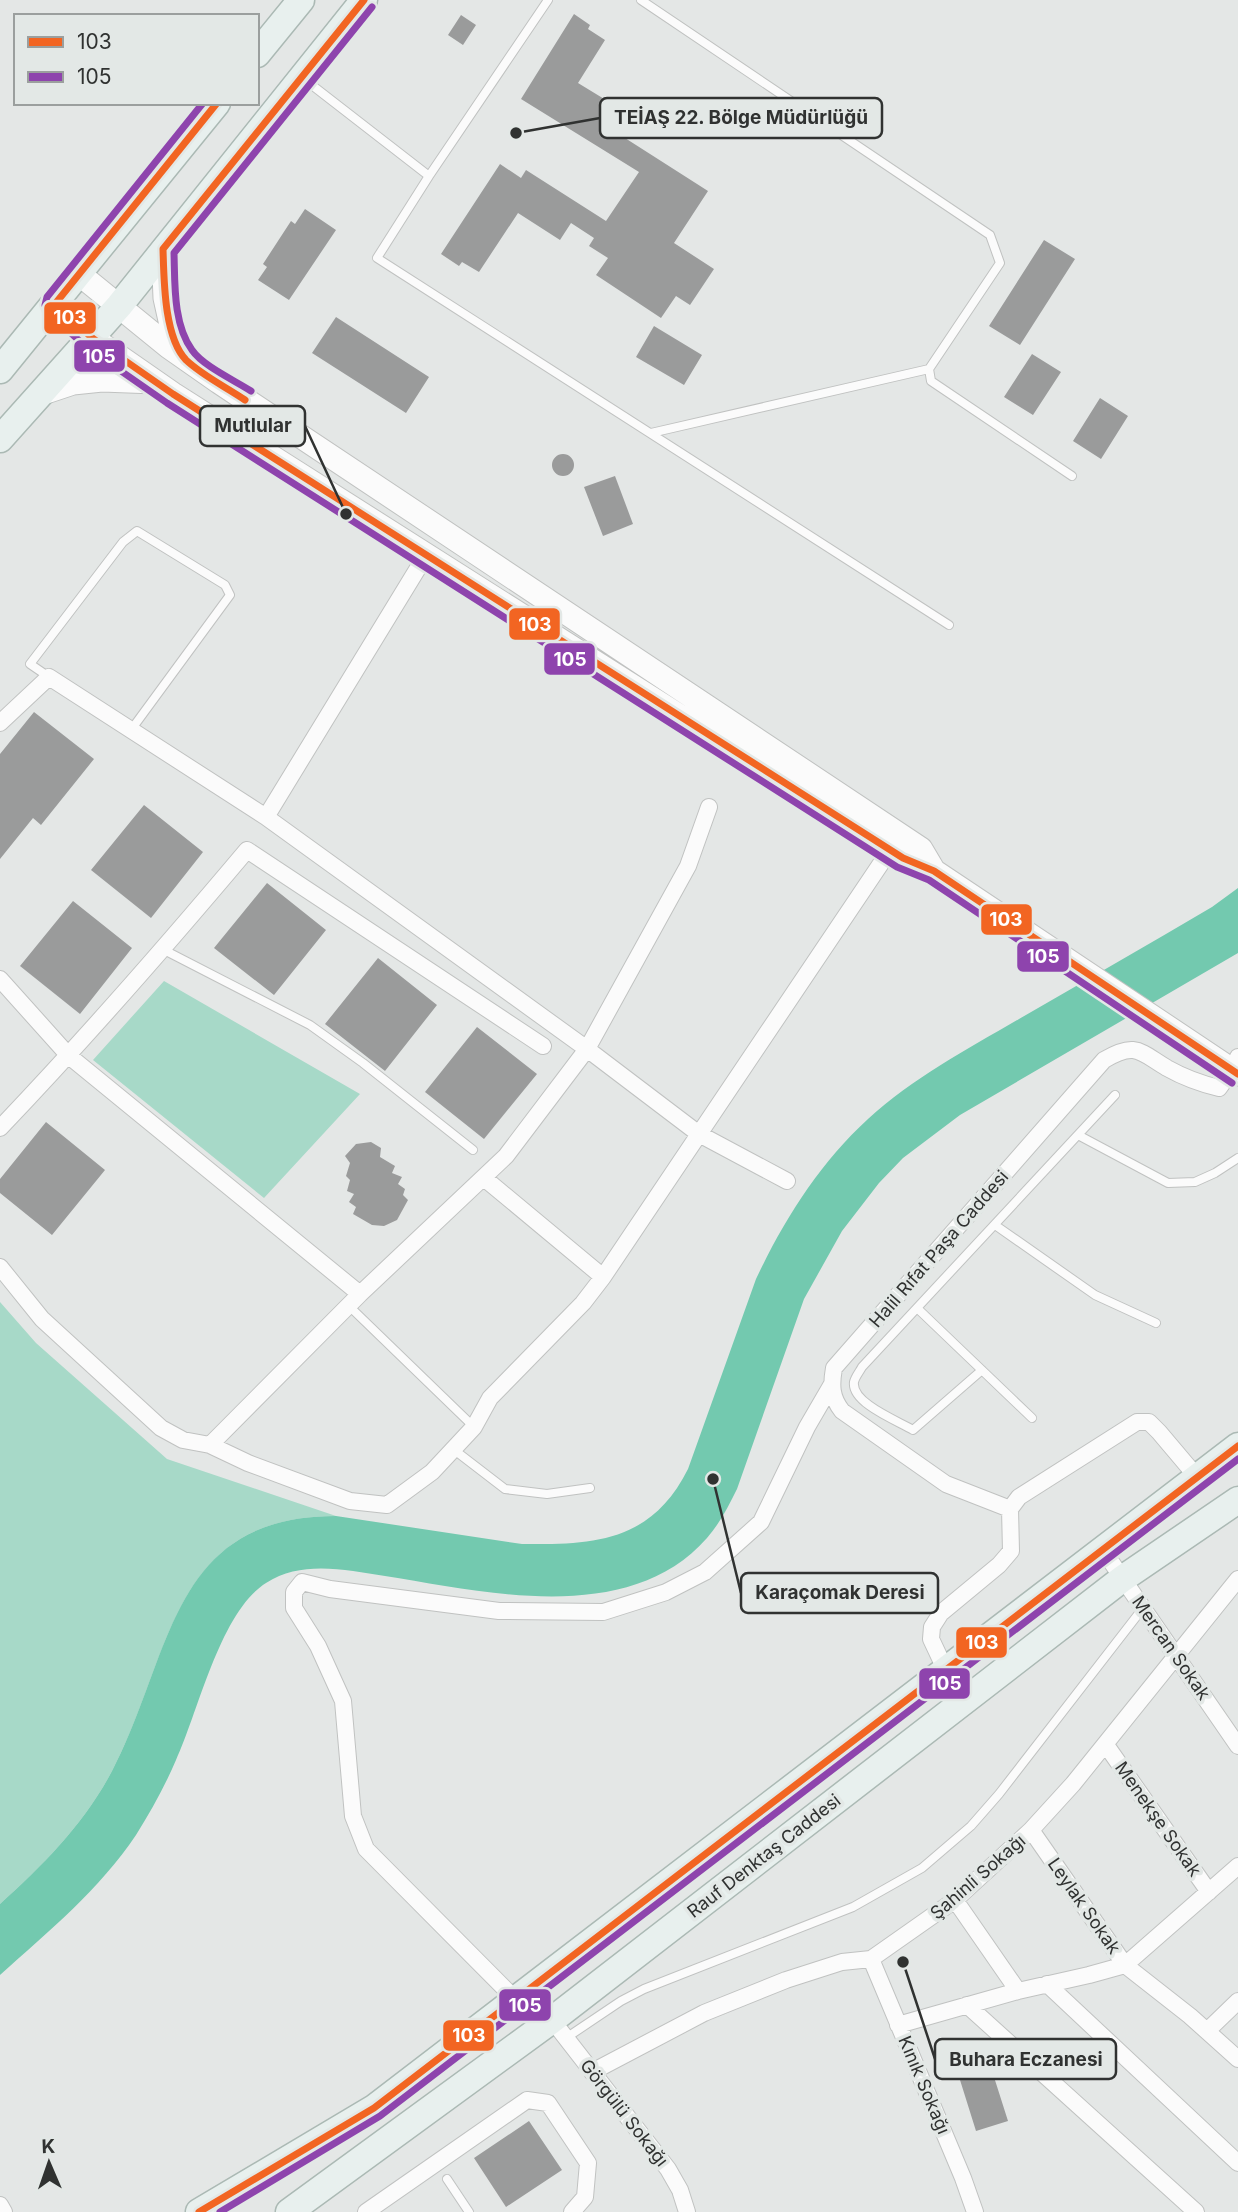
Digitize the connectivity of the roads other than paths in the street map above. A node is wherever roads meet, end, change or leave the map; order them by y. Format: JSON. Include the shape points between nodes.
{"nodes":[{"id":1,"x":301,"y":0,"type":"edge"},
{"id":2,"x":364,"y":0,"type":"edge"},
{"id":3,"x":548,"y":0,"type":"edge"},
{"id":4,"x":641,"y":0,"type":"edge"},
{"id":5,"x":259,"y":52,"type":"edge"},
{"id":6,"x":301,"y":78,"type":"junction"},
{"id":7,"x":215,"y":105,"type":"edge"},
{"id":8,"x":429,"y":176,"type":"junction"},
{"id":9,"x":163,"y":250,"type":"junction"},
{"id":10,"x":78,"y":273,"type":"junction"},
{"id":11,"x":55,"y":304,"type":"junction"},
{"id":12,"x":120,"y":306,"type":"junction"},
{"id":13,"x":91,"y":337,"type":"junction"},
{"id":14,"x":184,"y":357,"type":"junction"},
{"id":15,"x":929,"y":369,"type":"junction"},
{"id":16,"x":0,"y":370,"type":"edge"},
{"id":17,"x":155,"y":382,"type":"junction"},
{"id":18,"x":40,"y":394,"type":"junction"},
{"id":19,"x":651,"y":433,"type":"junction"},
{"id":20,"x":0,"y":439,"type":"edge"},
{"id":21,"x":1072,"y":476,"type":"dead end"},
{"id":22,"x":426,"y":555,"type":"junction"},
{"id":23,"x":949,"y":625,"type":"dead end"},
{"id":24,"x":49,"y":677,"type":"junction"},
{"id":25,"x":0,"y":723,"type":"edge"},
{"id":26,"x":131,"y":730,"type":"junction"},
{"id":27,"x":709,"y":807,"type":"dead end"},
{"id":28,"x":266,"y":817,"type":"junction"},
{"id":29,"x":890,"y":850,"type":"junction"},
{"id":30,"x":934,"y":871,"type":"junction"},
{"id":31,"x":164,"y":950,"type":"junction"},
{"id":32,"x":0,"y":979,"type":"edge"},
{"id":33,"x":543,"y":1046,"type":"dead end"},
{"id":34,"x":587,"y":1049,"type":"junction"},
{"id":35,"x":69,"y":1056,"type":"junction"},
{"id":36,"x":1236,"y":1067,"type":"edge"},
{"id":37,"x":1115,"y":1095,"type":"dead end"},
{"id":38,"x":0,"y":1128,"type":"edge"},
{"id":39,"x":699,"y":1134,"type":"junction"},
{"id":40,"x":1078,"y":1135,"type":"junction"},
{"id":41,"x":473,"y":1150,"type":"dead end"},
{"id":42,"x":1238,"y":1158,"type":"edge"},
{"id":43,"x":484,"y":1178,"type":"junction"},
{"id":44,"x":786,"y":1181,"type":"dead end"},
{"id":45,"x":995,"y":1224,"type":"junction"},
{"id":46,"x":0,"y":1267,"type":"edge"},
{"id":47,"x":603,"y":1277,"type":"junction"},
{"id":48,"x":355,"y":1300,"type":"junction"},
{"id":49,"x":917,"y":1308,"type":"junction"},
{"id":50,"x":1156,"y":1323,"type":"dead end"},
{"id":51,"x":982,"y":1370,"type":"junction"},
{"id":52,"x":832,"y":1384,"type":"junction"},
{"id":53,"x":1032,"y":1418,"type":"dead end"},
{"id":54,"x":474,"y":1427,"type":"junction"},
{"id":55,"x":210,"y":1445,"type":"junction"},
{"id":56,"x":1238,"y":1446,"type":"edge"},
{"id":57,"x":453,"y":1449,"type":"junction"},
{"id":58,"x":1197,"y":1477,"type":"junction"},
{"id":59,"x":590,"y":1488,"type":"dead end"},
{"id":60,"x":1238,"y":1500,"type":"edge"},
{"id":61,"x":1010,"y":1509,"type":"junction"},
{"id":62,"x":1103,"y":1550,"type":"junction"},
{"id":63,"x":1122,"y":1579,"type":"junction"},
{"id":64,"x":1238,"y":1579,"type":"edge"},
{"id":65,"x":1143,"y":1608,"type":"junction"},
{"id":66,"x":1177,"y":1654,"type":"junction"},
{"id":67,"x":946,"y":1671,"type":"junction"},
{"id":68,"x":1106,"y":1745,"type":"junction"},
{"id":69,"x":1238,"y":1746,"type":"edge"},
{"id":70,"x":1031,"y":1829,"type":"junction"},
{"id":71,"x":1238,"y":1866,"type":"edge"},
{"id":72,"x":1209,"y":1892,"type":"junction"},
{"id":73,"x":955,"y":1900,"type":"junction"},
{"id":74,"x":871,"y":1959,"type":"junction"},
{"id":75,"x":1125,"y":1965,"type":"junction"},
{"id":76,"x":1047,"y":1984,"type":"junction"},
{"id":77,"x":1018,"y":1991,"type":"junction"},
{"id":78,"x":516,"y":2000,"type":"junction"},
{"id":79,"x":1238,"y":2001,"type":"edge"},
{"id":80,"x":967,"y":2006,"type":"junction"},
{"id":81,"x":898,"y":2025,"type":"junction"},
{"id":82,"x":559,"y":2029,"type":"junction"},
{"id":83,"x":1207,"y":2031,"type":"junction"},
{"id":84,"x":1238,"y":2059,"type":"edge"},
{"id":85,"x":592,"y":2072,"type":"junction"},
{"id":86,"x":1238,"y":2163,"type":"edge"},
{"id":87,"x":447,"y":2179,"type":"dead end"},
{"id":88,"x":0,"y":2205,"type":"edge"},
{"id":89,"x":4,"y":2212,"type":"edge"},
{"id":90,"x":199,"y":2212,"type":"edge"},
{"id":91,"x":289,"y":2212,"type":"edge"},
{"id":92,"x":366,"y":2212,"type":"edge"},
{"id":93,"x":470,"y":2212,"type":"edge"},
{"id":94,"x":572,"y":2212,"type":"edge"},
{"id":95,"x":687,"y":2212,"type":"edge"},
{"id":96,"x":975,"y":2212,"type":"edge"},
{"id":97,"x":1196,"y":2212,"type":"edge"}],
"edges":[{"from":1,"to":5,"type":"main road"},
{"from":2,"to":6,"type":"main road"},
{"from":3,"to":8,"type":"lane"},
{"from":4,"to":15,"type":"lane","via":[[990,235],[1000,263]]},
{"from":6,"to":8,"type":"lane"},
{"from":6,"to":9,"type":"main road"},
{"from":7,"to":10,"type":"main road"},
{"from":8,"to":19,"type":"lane","via":[[377,258]]},
{"from":9,"to":12,"type":"main road"},
{"from":9,"to":14,"type":"main road","via":[[164,298]]},
{"from":10,"to":11,"type":"main road"},
{"from":10,"to":12,"type":"main road"},
{"from":11,"to":13,"type":"main road"},
{"from":11,"to":16,"type":"main road"},
{"from":12,"to":13,"type":"main road"},
{"from":12,"to":14,"type":"main road"},
{"from":13,"to":17,"type":"main road"},
{"from":13,"to":18,"type":"main road"},
{"from":14,"to":30,"type":"main road","via":[[920,849]]},
{"from":15,"to":19,"type":"lane"},
{"from":15,"to":21,"type":"lane","via":[[932,381]]},
{"from":17,"to":18,"type":"main road","via":[[73,383]]},
{"from":17,"to":22,"type":"main road"},
{"from":18,"to":20,"type":"main road"},
{"from":19,"to":23,"type":"lane"},
{"from":22,"to":28,"type":"street"},
{"from":22,"to":29,"type":"main road"},
{"from":24,"to":25,"type":"street"},
{"from":24,"to":26,"type":"street"},
{"from":24,"to":26,"type":"lane","via":[[30,664],[136,531],[225,586],[230,595]]},
{"from":26,"to":28,"type":"street"},
{"from":27,"to":34,"type":"street","via":[[688,866]]},
{"from":28,"to":34,"type":"street"},
{"from":29,"to":30,"type":"main road"},
{"from":29,"to":39,"type":"street"},
{"from":30,"to":36,"type":"main road"},
{"from":31,"to":33,"type":"street","via":[[247,850]]},
{"from":31,"to":35,"type":"street"},
{"from":31,"to":41,"type":"lane","via":[[310,1026]]},
{"from":32,"to":35,"type":"street"},
{"from":34,"to":39,"type":"street"},
{"from":34,"to":43,"type":"street"},
{"from":35,"to":38,"type":"street"},
{"from":35,"to":48,"type":"street"},
{"from":36,"to":52,"type":"street","name":"Halil Rıfat Paşa Caddesi","via":[[1219,1088],[1168,1069],[1143,1051],[1121,1050],[1104,1060],[834,1368]]},
{"from":37,"to":40,"type":"lane","name":"Halil Rıfat Paşa Caddesi"},
{"from":39,"to":44,"type":"street"},
{"from":39,"to":47,"type":"street"},
{"from":40,"to":42,"type":"lane","via":[[1168,1183],[1195,1182]]},
{"from":40,"to":45,"type":"lane","name":"Halil Rıfat Paşa Caddesi"},
{"from":43,"to":47,"type":"street"},
{"from":43,"to":48,"type":"street"},
{"from":45,"to":49,"type":"lane","name":"Halil Rıfat Paşa Caddesi"},
{"from":45,"to":50,"type":"lane","name":"Halil Rıfat Paşa Caddesi","via":[[1095,1295]]},
{"from":46,"to":55,"type":"street","via":[[42,1319],[161,1428],[183,1440]]},
{"from":47,"to":54,"type":"street","via":[[490,1398]]},
{"from":48,"to":54,"type":"lane"},
{"from":48,"to":55,"type":"street"},
{"from":49,"to":51,"type":"lane","name":"Halil Rıfat Paşa Caddesi"},
{"from":49,"to":51,"type":"lane","name":"Halil Rıfat Paşa Caddesi","via":[[862,1367],[854,1382],[862,1401],[913,1430]]},
{"from":51,"to":53,"type":"lane","name":"Halil Rıfat Paşa Caddesi"},
{"from":52,"to":61,"type":"street","via":[[842,1411],[946,1485]]},
{"from":52,"to":78,"type":"street","via":[[761,1522],[705,1572],[666,1592],[603,1612],[499,1611],[302,1582],[294,1592],[294,1608],[318,1646],[343,1701],[353,1816],[366,1849]]},
{"from":54,"to":57,"type":"street"},
{"from":55,"to":57,"type":"street","via":[[350,1501],[387,1505],[432,1472]]},
{"from":56,"to":58,"type":"main road","name":"Rauf Denktaş Caddesi"},
{"from":57,"to":59,"type":"lane","via":[[505,1489],[547,1494]]},
{"from":58,"to":61,"type":"street","via":[[1149,1422],[1137,1423],[1018,1497]]},
{"from":58,"to":62,"type":"main road","name":"Rauf Denktaş Caddesi"},
{"from":60,"to":63,"type":"main road","name":"Rauf Denktaş Caddesi"},
{"from":61,"to":67,"type":"street","via":[[1011,1550],[932,1626],[931,1639]]},
{"from":62,"to":63,"type":"street","name":"Mercan Sokak"},
{"from":62,"to":67,"type":"main road","name":"Rauf Denktaş Caddesi"},
{"from":63,"to":65,"type":"street","name":"Mercan Sokak"},
{"from":63,"to":82,"type":"main road","name":"Rauf Denktaş Caddesi"},
{"from":64,"to":66,"type":"street","name":"Şahinli Sokağı"},
{"from":65,"to":66,"type":"street","name":"Mercan Sokak"},
{"from":65,"to":82,"type":"lane","via":[[999,1794],[971,1826],[922,1868],[853,1907],[644,1989]]},
{"from":66,"to":68,"type":"street","name":"Şahinli Sokağı"},
{"from":66,"to":69,"type":"street","name":"Mercan Sokak"},
{"from":67,"to":78,"type":"main road","name":"Rauf Denktaş Caddesi"},
{"from":68,"to":70,"type":"street","name":"Şahinli Sokağı"},
{"from":68,"to":72,"type":"street","name":"Menekşe Sokak"},
{"from":70,"to":73,"type":"street","name":"Şahinli Sokağı"},
{"from":70,"to":75,"type":"street","name":"Leylak Sokak"},
{"from":71,"to":72,"type":"street"},
{"from":72,"to":75,"type":"street"},
{"from":73,"to":74,"type":"street","name":"Şahinli Sokağı"},
{"from":73,"to":77,"type":"street"},
{"from":74,"to":81,"type":"street","name":"Kınık Sokağı"},
{"from":74,"to":85,"type":"street","name":"Şahinli Sokağı","via":[[842,1962],[728,2003]]},
{"from":75,"to":76,"type":"street"},
{"from":75,"to":83,"type":"street","name":"Leylak Sokak"},
{"from":76,"to":77,"type":"street"},
{"from":76,"to":86,"type":"street"},
{"from":77,"to":80,"type":"street"},
{"from":78,"to":90,"type":"main road","name":"Rauf Denktaş Caddesi","via":[[374,2108]]},
{"from":79,"to":83,"type":"street"},
{"from":80,"to":81,"type":"street"},
{"from":80,"to":97,"type":"street"},
{"from":81,"to":96,"type":"street","name":"Kınık Sokağı"},
{"from":82,"to":85,"type":"street","name":"Görgülü Sokağı"},
{"from":82,"to":91,"type":"main road","name":"Rauf Denktaş Caddesi"},
{"from":83,"to":84,"type":"street","name":"Leylak Sokak"},
{"from":85,"to":95,"type":"street","name":"Görgülü Sokağı","via":[[668,2169]]},
{"from":87,"to":93,"type":"lane"},
{"from":88,"to":89,"type":"street"},
{"from":92,"to":94,"type":"street","via":[[527,2099],[548,2103],[588,2163],[585,2197]]}]}
